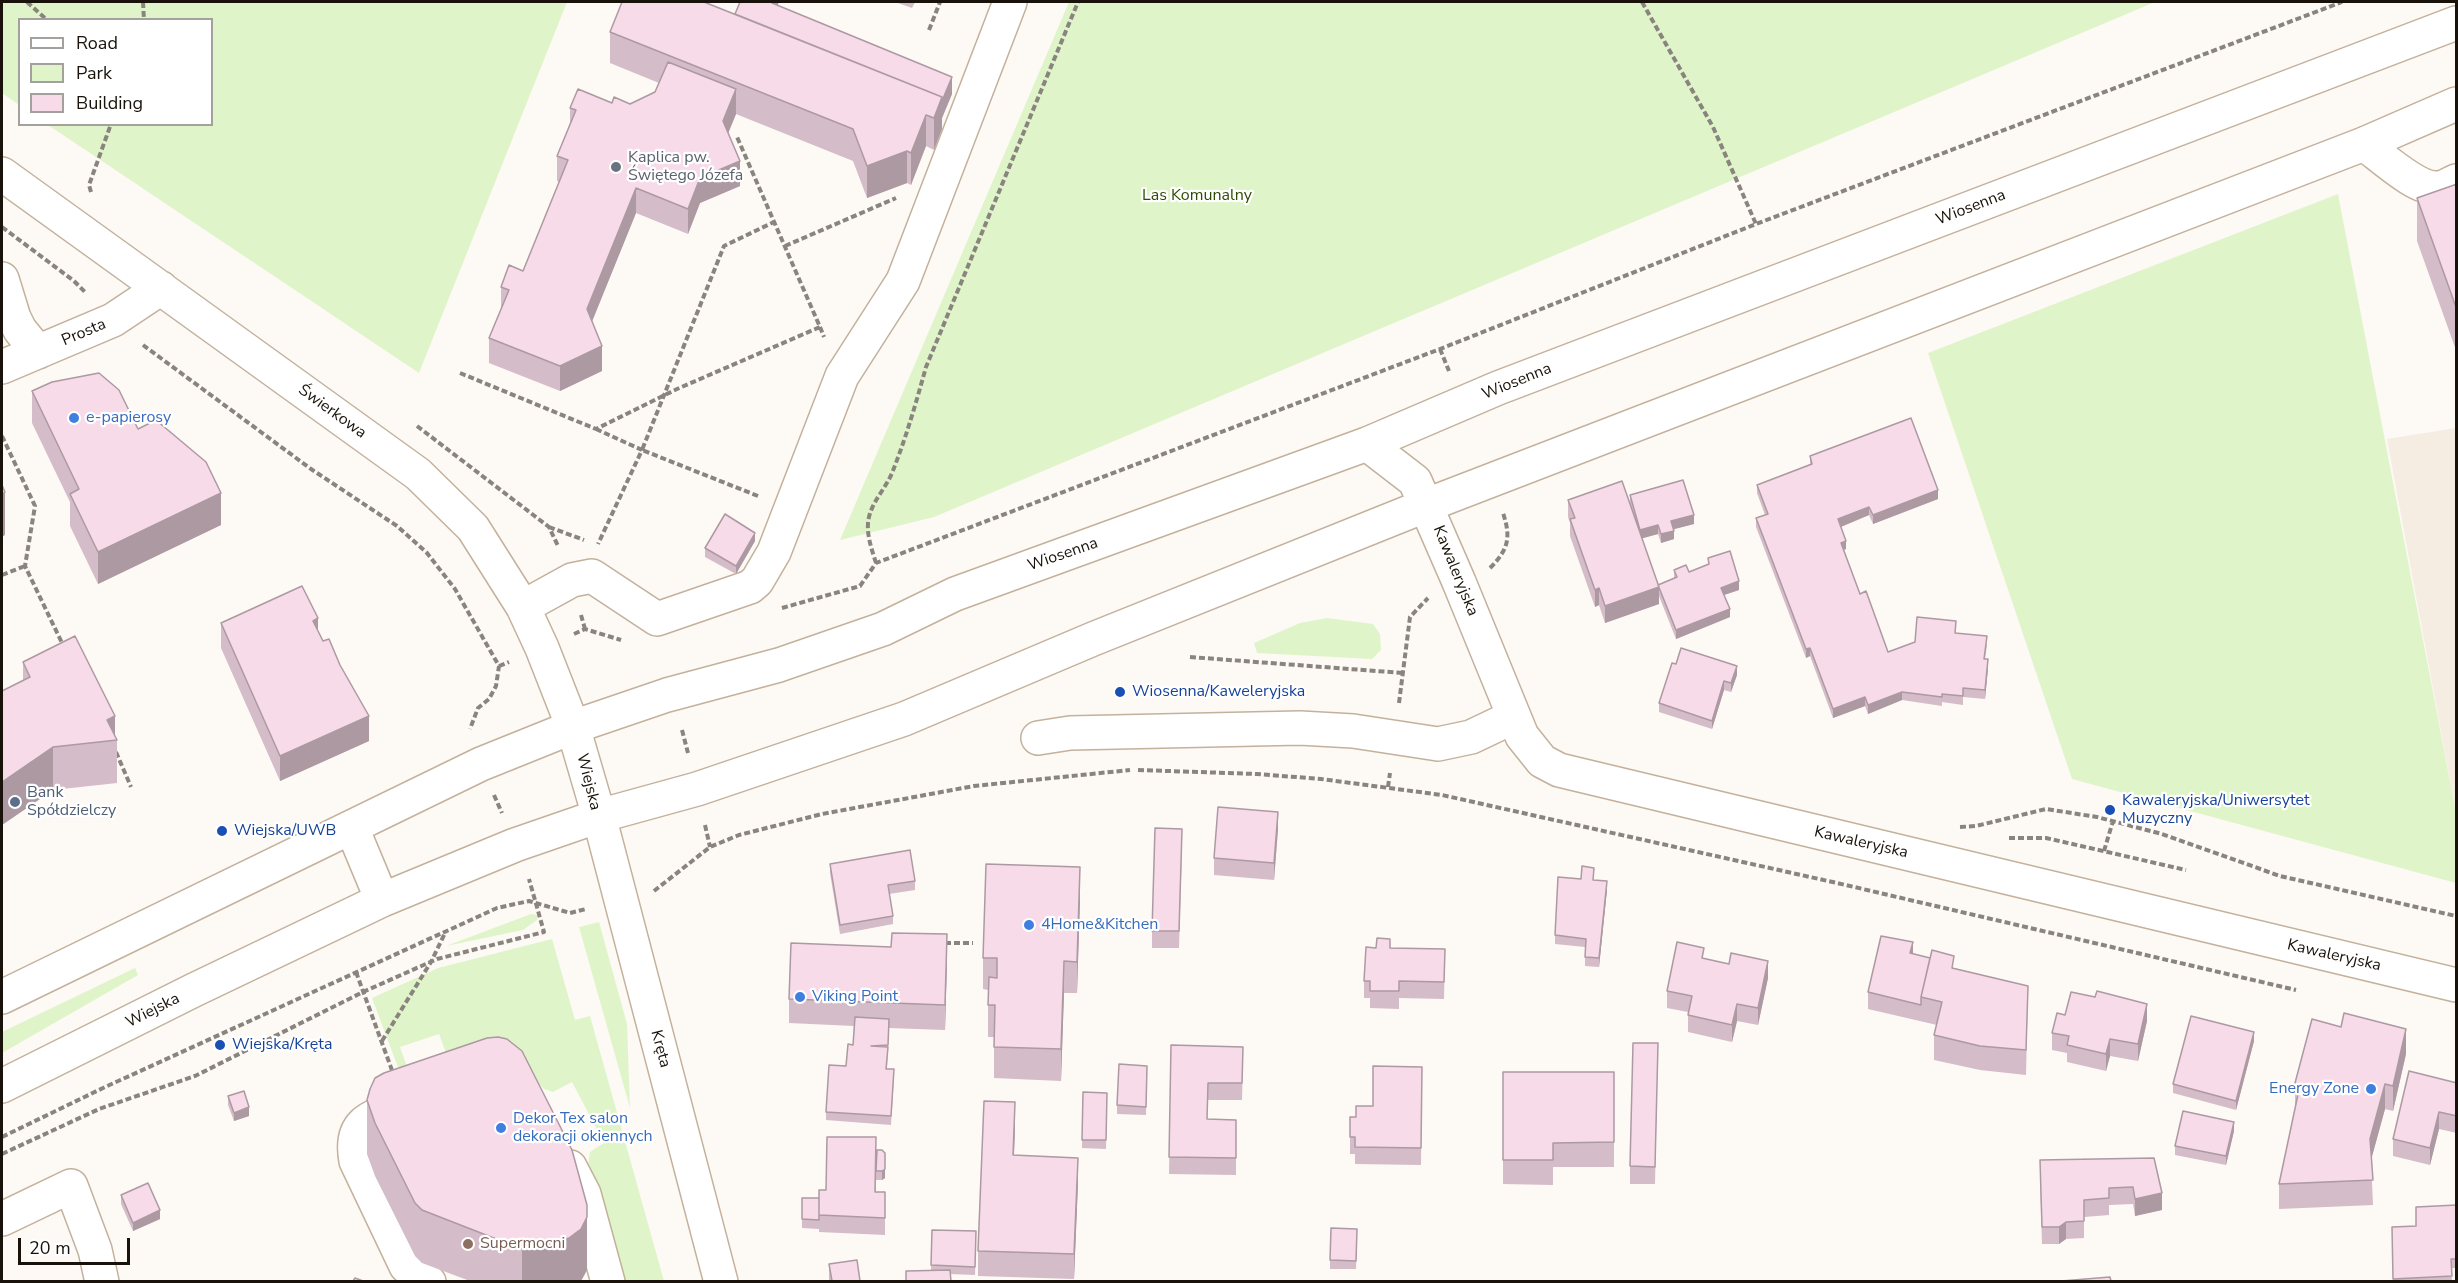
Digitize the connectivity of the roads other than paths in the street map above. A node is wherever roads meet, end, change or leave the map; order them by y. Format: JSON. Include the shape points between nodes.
{"nodes":[{"id":1,"x":1010,"y":2,"type":"edge"},
{"id":2,"x":2457,"y":23,"type":"edge"},
{"id":3,"x":2457,"y":104,"type":"edge"},
{"id":4,"x":2364,"y":144,"type":"junction"},
{"id":5,"x":2,"y":174,"type":"edge"},
{"id":6,"x":2457,"y":182,"type":"edge"},
{"id":7,"x":2,"y":279,"type":"edge"},
{"id":8,"x":161,"y":288,"type":"junction"},
{"id":9,"x":38,"y":352,"type":"junction"},
{"id":10,"x":2,"y":367,"type":"edge"},
{"id":11,"x":1367,"y":444,"type":"junction"},
{"id":12,"x":1427,"y":504,"type":"junction"},
{"id":13,"x":523,"y":607,"type":"junction"},
{"id":14,"x":1513,"y":717,"type":"junction"},
{"id":15,"x":573,"y":726,"type":"junction"},
{"id":16,"x":1038,"y":738,"type":"dead end"},
{"id":17,"x":599,"y":816,"type":"junction"},
{"id":18,"x":352,"y":828,"type":"junction"},
{"id":19,"x":382,"y":900,"type":"junction"},
{"id":20,"x":2457,"y":984,"type":"edge"},
{"id":21,"x":2,"y":997,"type":"edge"},
{"id":22,"x":2,"y":1086,"type":"edge"},
{"id":23,"x":420,"y":1101,"type":"edge"},
{"id":24,"x":553,"y":1136,"type":"edge"},
{"id":25,"x":2,"y":1219,"type":"edge"},
{"id":26,"x":102,"y":1281,"type":"edge"},
{"id":27,"x":429,"y":1281,"type":"edge"},
{"id":28,"x":608,"y":1281,"type":"edge"},
{"id":29,"x":721,"y":1281,"type":"edge"}],
"edges":[{"from":1,"to":13,"type":"main road","via":[[903,280],[842,376],[774,552],[757,581],[750,587],[657,619],[592,576],[573,580]]},
{"from":2,"to":11,"type":"main road","name":"Wiosenna","via":[[1509,384]]},
{"from":3,"to":4,"type":"main road"},
{"from":4,"to":6,"type":"main road","via":[[2408,179],[2438,188]]},
{"from":4,"to":12,"type":"main road"},
{"from":5,"to":8,"type":"main road","name":"Świerkowa"},
{"from":7,"to":9,"type":"main road","via":[[14,318]]},
{"from":8,"to":9,"type":"main road","name":"Prosta","via":[[122,328]]},
{"from":8,"to":13,"type":"main road","name":"Świerkowa","via":[[418,474],[473,528]]},
{"from":9,"to":10,"type":"main road","name":"Prosta"},
{"from":11,"to":12,"type":"main road","name":"Kawaleryjska","via":[[1415,481]]},
{"from":11,"to":15,"type":"main road","name":"Wiosenna","via":[[955,594],[884,629],[779,665],[667,695]]},
{"from":12,"to":14,"type":"main road","name":"Kawaleryjska"},
{"from":12,"to":17,"type":"main road","via":[[904,719],[697,789]]},
{"from":13,"to":15,"type":"main road","name":"Świerkowa"},
{"from":14,"to":16,"type":"main road","via":[[1456,742],[1438,744],[1353,731],[1300,728],[1070,733]]},
{"from":14,"to":20,"type":"main road","name":"Kawaleryjska","via":[[1522,736],[1542,760],[1582,777]]},
{"from":15,"to":17,"type":"main road","name":"Wiejska"},
{"from":15,"to":18,"type":"main road","via":[[482,764]]},
{"from":17,"to":19,"type":"main road","name":"Wiejska","via":[[515,845]]},
{"from":17,"to":29,"type":"main road","name":"Kręta"},
{"from":18,"to":19,"type":"main road"},
{"from":18,"to":21,"type":"main road"},
{"from":19,"to":22,"type":"main road","name":"Wiejska"},
{"from":23,"to":27,"type":"main road","via":[[367,1120],[357,1131],[353,1144],[356,1161],[406,1266]]},
{"from":24,"to":28,"type":"main road","via":[[584,1194]]},
{"from":25,"to":26,"type":"main road","via":[[70,1186],[95,1250]]}]}
